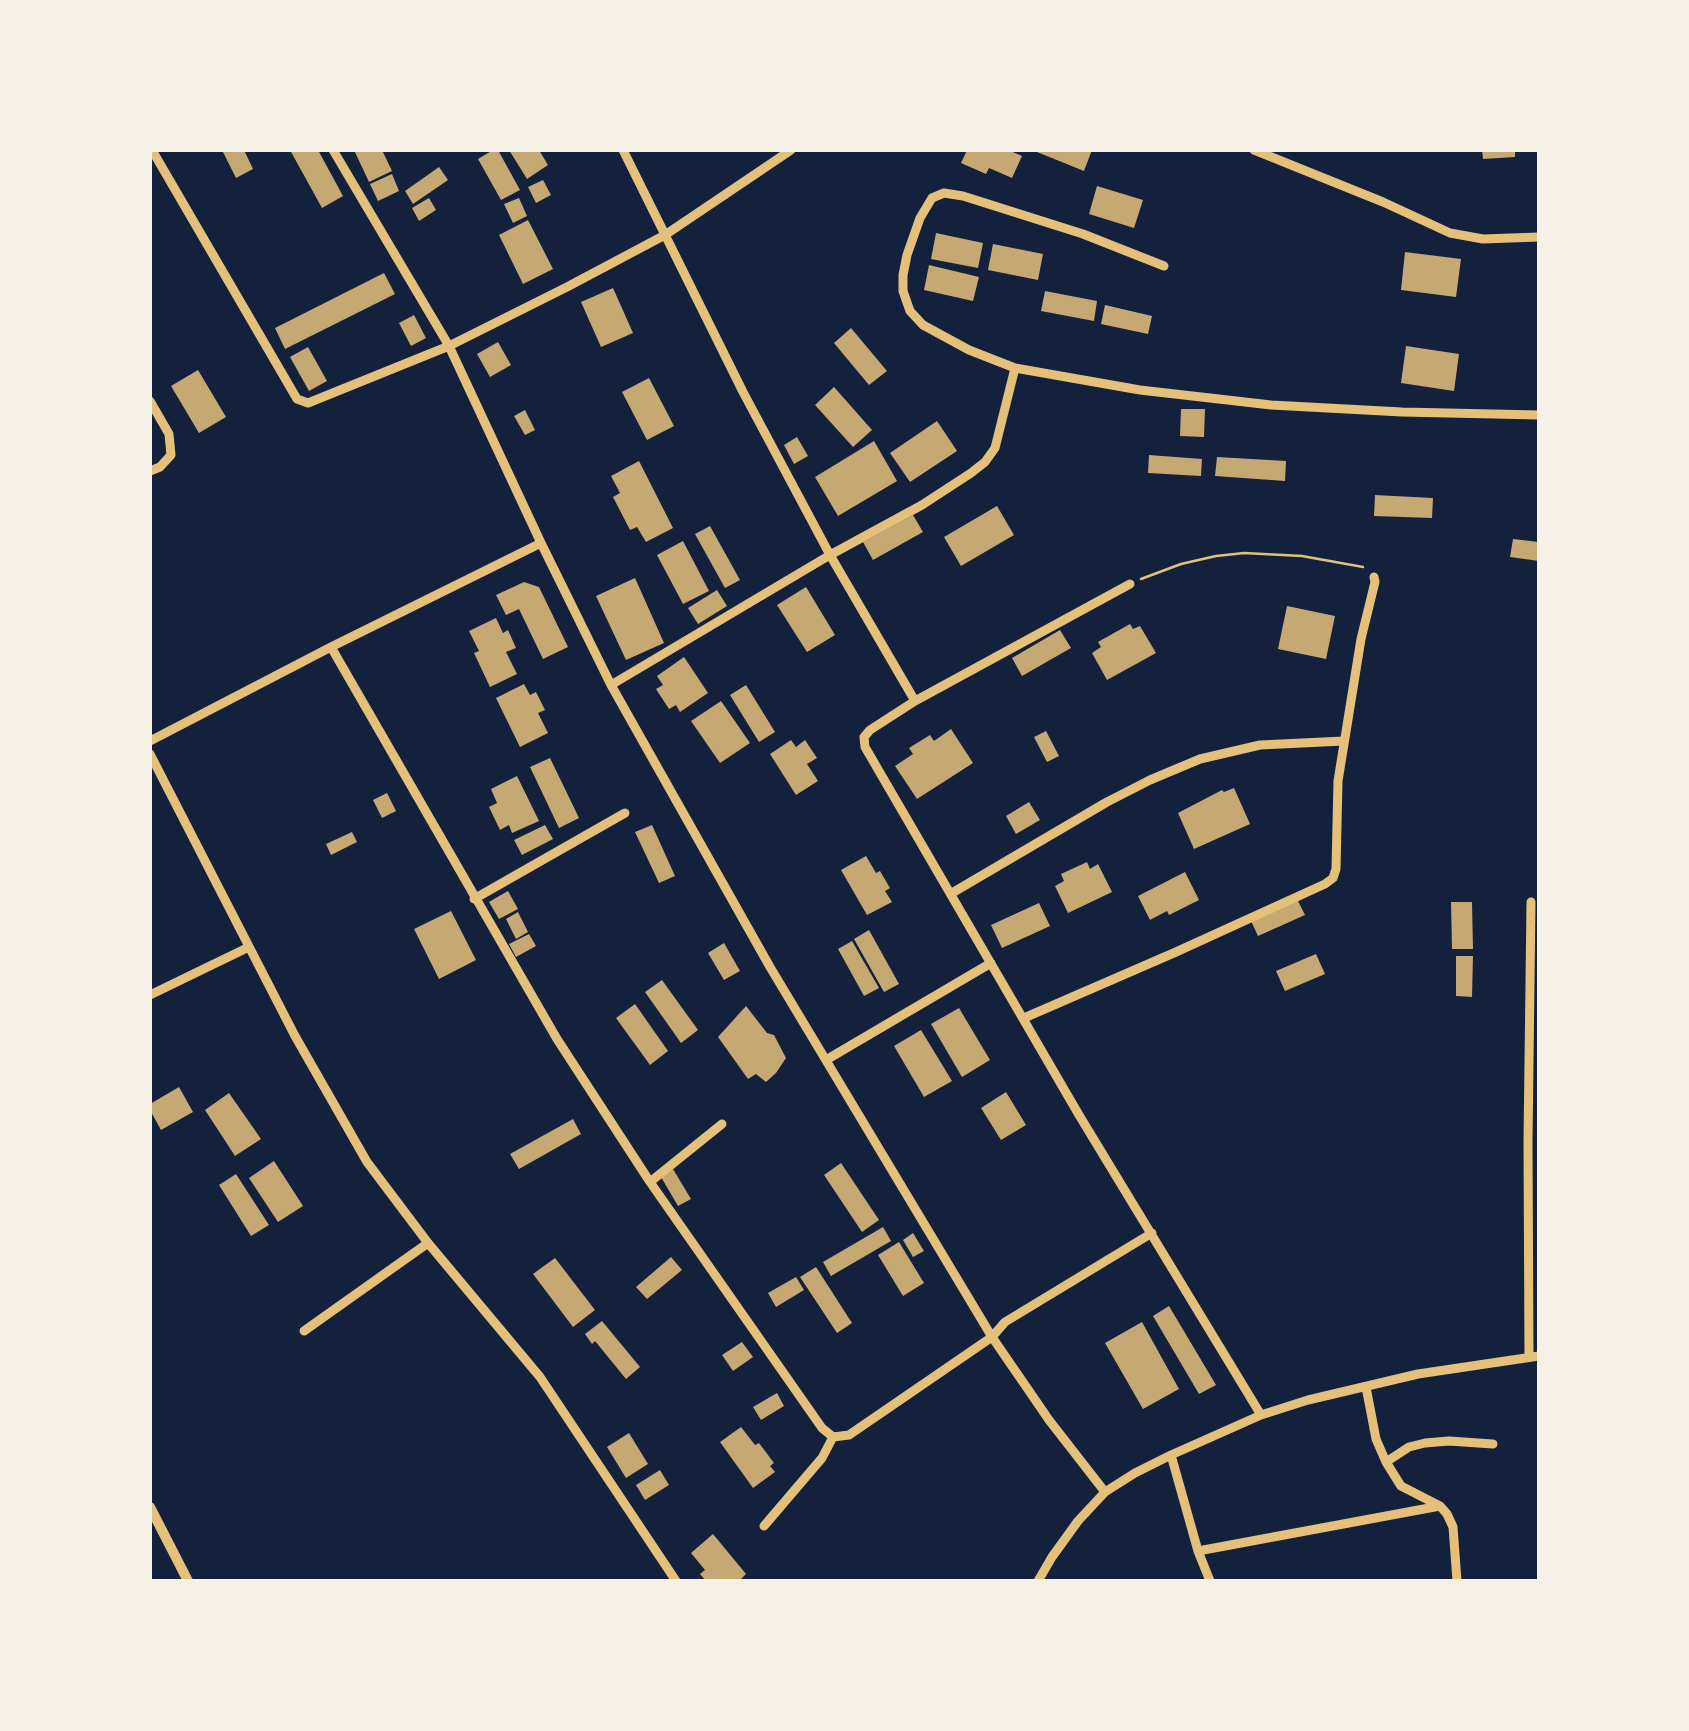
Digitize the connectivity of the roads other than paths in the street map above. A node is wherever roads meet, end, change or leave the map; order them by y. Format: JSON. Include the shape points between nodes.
{"nodes":[{"id":1,"x":152,"y":150,"type":"edge"},
{"id":2,"x":333,"y":150,"type":"edge"},
{"id":3,"x":623,"y":150,"type":"edge"},
{"id":4,"x":791,"y":150,"type":"edge"},
{"id":5,"x":1254,"y":150,"type":"edge"},
{"id":6,"x":665,"y":235,"type":"junction"},
{"id":7,"x":1539,"y":237,"type":"edge"},
{"id":8,"x":1164,"y":266,"type":"dead end"},
{"id":9,"x":449,"y":346,"type":"junction"},
{"id":10,"x":1015,"y":368,"type":"junction"},
{"id":11,"x":150,"y":401,"type":"edge"},
{"id":12,"x":1539,"y":415,"type":"edge"},
{"id":13,"x":150,"y":471,"type":"edge"},
{"id":14,"x":540,"y":544,"type":"junction"},
{"id":15,"x":830,"y":555,"type":"junction"},
{"id":16,"x":1374,"y":577,"type":"road end"},
{"id":17,"x":1130,"y":584,"type":"road end"},
{"id":18,"x":331,"y":647,"type":"junction"},
{"id":19,"x":611,"y":685,"type":"junction"},
{"id":20,"x":914,"y":701,"type":"junction"},
{"id":21,"x":150,"y":741,"type":"edge"},
{"id":22,"x":1344,"y":741,"type":"junction"},
{"id":23,"x":150,"y":754,"type":"edge"},
{"id":24,"x":624,"y":813,"type":"dead end"},
{"id":25,"x":952,"y":893,"type":"junction"},
{"id":26,"x":474,"y":899,"type":"junction"},
{"id":27,"x":1530,"y":902,"type":"dead end"},
{"id":28,"x":249,"y":947,"type":"junction"},
{"id":29,"x":991,"y":962,"type":"junction"},
{"id":30,"x":150,"y":995,"type":"edge"},
{"id":31,"x":1024,"y":1018,"type":"junction"},
{"id":32,"x":826,"y":1060,"type":"junction"},
{"id":33,"x":722,"y":1124,"type":"dead end"},
{"id":34,"x":1533,"y":1153,"type":"edge"},
{"id":35,"x":650,"y":1182,"type":"junction"},
{"id":36,"x":1534,"y":1231,"type":"edge"},
{"id":37,"x":1152,"y":1233,"type":"junction"},
{"id":38,"x":428,"y":1243,"type":"junction"},
{"id":39,"x":304,"y":1332,"type":"dead end"},
{"id":40,"x":992,"y":1336,"type":"junction"},
{"id":41,"x":1534,"y":1356,"type":"edge"},
{"id":42,"x":1366,"y":1387,"type":"junction"},
{"id":43,"x":1261,"y":1415,"type":"junction"},
{"id":44,"x":833,"y":1436,"type":"junction"},
{"id":45,"x":1493,"y":1444,"type":"dead end"},
{"id":46,"x":1171,"y":1455,"type":"junction"},
{"id":47,"x":1386,"y":1462,"type":"junction"},
{"id":48,"x":1105,"y":1492,"type":"junction"},
{"id":49,"x":1440,"y":1506,"type":"junction"},
{"id":50,"x":150,"y":1508,"type":"edge"},
{"id":51,"x":764,"y":1526,"type":"dead end"},
{"id":52,"x":1198,"y":1551,"type":"junction"},
{"id":53,"x":188,"y":1581,"type":"edge"},
{"id":54,"x":676,"y":1581,"type":"edge"},
{"id":55,"x":1038,"y":1581,"type":"edge"},
{"id":56,"x":1210,"y":1581,"type":"edge"},
{"id":57,"x":1456,"y":1581,"type":"edge"}],
"edges":[{"from":1,"to":9,"type":"street","via":[[297,400],[308,403]]},
{"from":2,"to":9,"type":"street"},
{"from":3,"to":6,"type":"street"},
{"from":4,"to":6,"type":"street"},
{"from":5,"to":7,"type":"street","via":[[1450,234]]},
{"from":6,"to":9,"type":"street"},
{"from":6,"to":15,"type":"street"},
{"from":8,"to":10,"type":"street","via":[[964,196],[932,198],[903,275],[910,311],[923,326]]},
{"from":9,"to":14,"type":"street"},
{"from":10,"to":12,"type":"street","via":[[1271,405]]},
{"from":10,"to":15,"type":"street","via":[[995,448],[985,462]]},
{"from":11,"to":13,"type":"street","via":[[169,434],[170,455]]},
{"from":14,"to":18,"type":"street"},
{"from":14,"to":19,"type":"street"},
{"from":15,"to":19,"type":"street"},
{"from":15,"to":20,"type":"street"},
{"from":16,"to":22,"type":"street"},
{"from":17,"to":20,"type":"street"},
{"from":18,"to":21,"type":"street"},
{"from":18,"to":26,"type":"street"},
{"from":19,"to":32,"type":"street"},
{"from":20,"to":25,"type":"street","via":[[870,730],[865,747]]},
{"from":22,"to":25,"type":"street","via":[[1260,745],[1200,758],[1107,802]]},
{"from":22,"to":31,"type":"street","via":[[1332,878]]},
{"from":23,"to":28,"type":"street"},
{"from":24,"to":26,"type":"street"},
{"from":25,"to":29,"type":"street"},
{"from":26,"to":35,"type":"street"},
{"from":27,"to":34,"type":"street"},
{"from":28,"to":30,"type":"street"},
{"from":28,"to":38,"type":"street","via":[[367,1162]]},
{"from":29,"to":31,"type":"street"},
{"from":29,"to":32,"type":"street"},
{"from":31,"to":37,"type":"street"},
{"from":32,"to":40,"type":"street"},
{"from":33,"to":35,"type":"street"},
{"from":34,"to":36,"type":"street"},
{"from":35,"to":44,"type":"street"},
{"from":36,"to":41,"type":"street"},
{"from":37,"to":40,"type":"street"},
{"from":37,"to":43,"type":"street"},
{"from":38,"to":39,"type":"street"},
{"from":38,"to":54,"type":"street","via":[[540,1377]]},
{"from":40,"to":44,"type":"street","via":[[849,1435]]},
{"from":40,"to":48,"type":"street"},
{"from":41,"to":42,"type":"street"},
{"from":42,"to":43,"type":"street"},
{"from":42,"to":47,"type":"street"},
{"from":43,"to":46,"type":"street"},
{"from":44,"to":51,"type":"street"},
{"from":45,"to":47,"type":"street","via":[[1425,1443]]},
{"from":46,"to":48,"type":"street"},
{"from":46,"to":52,"type":"street"},
{"from":47,"to":49,"type":"street","via":[[1401,1486]]},
{"from":48,"to":55,"type":"street"},
{"from":49,"to":52,"type":"street"},
{"from":49,"to":57,"type":"street","via":[[1453,1527]]},
{"from":50,"to":53,"type":"street"},
{"from":52,"to":56,"type":"street"}]}
